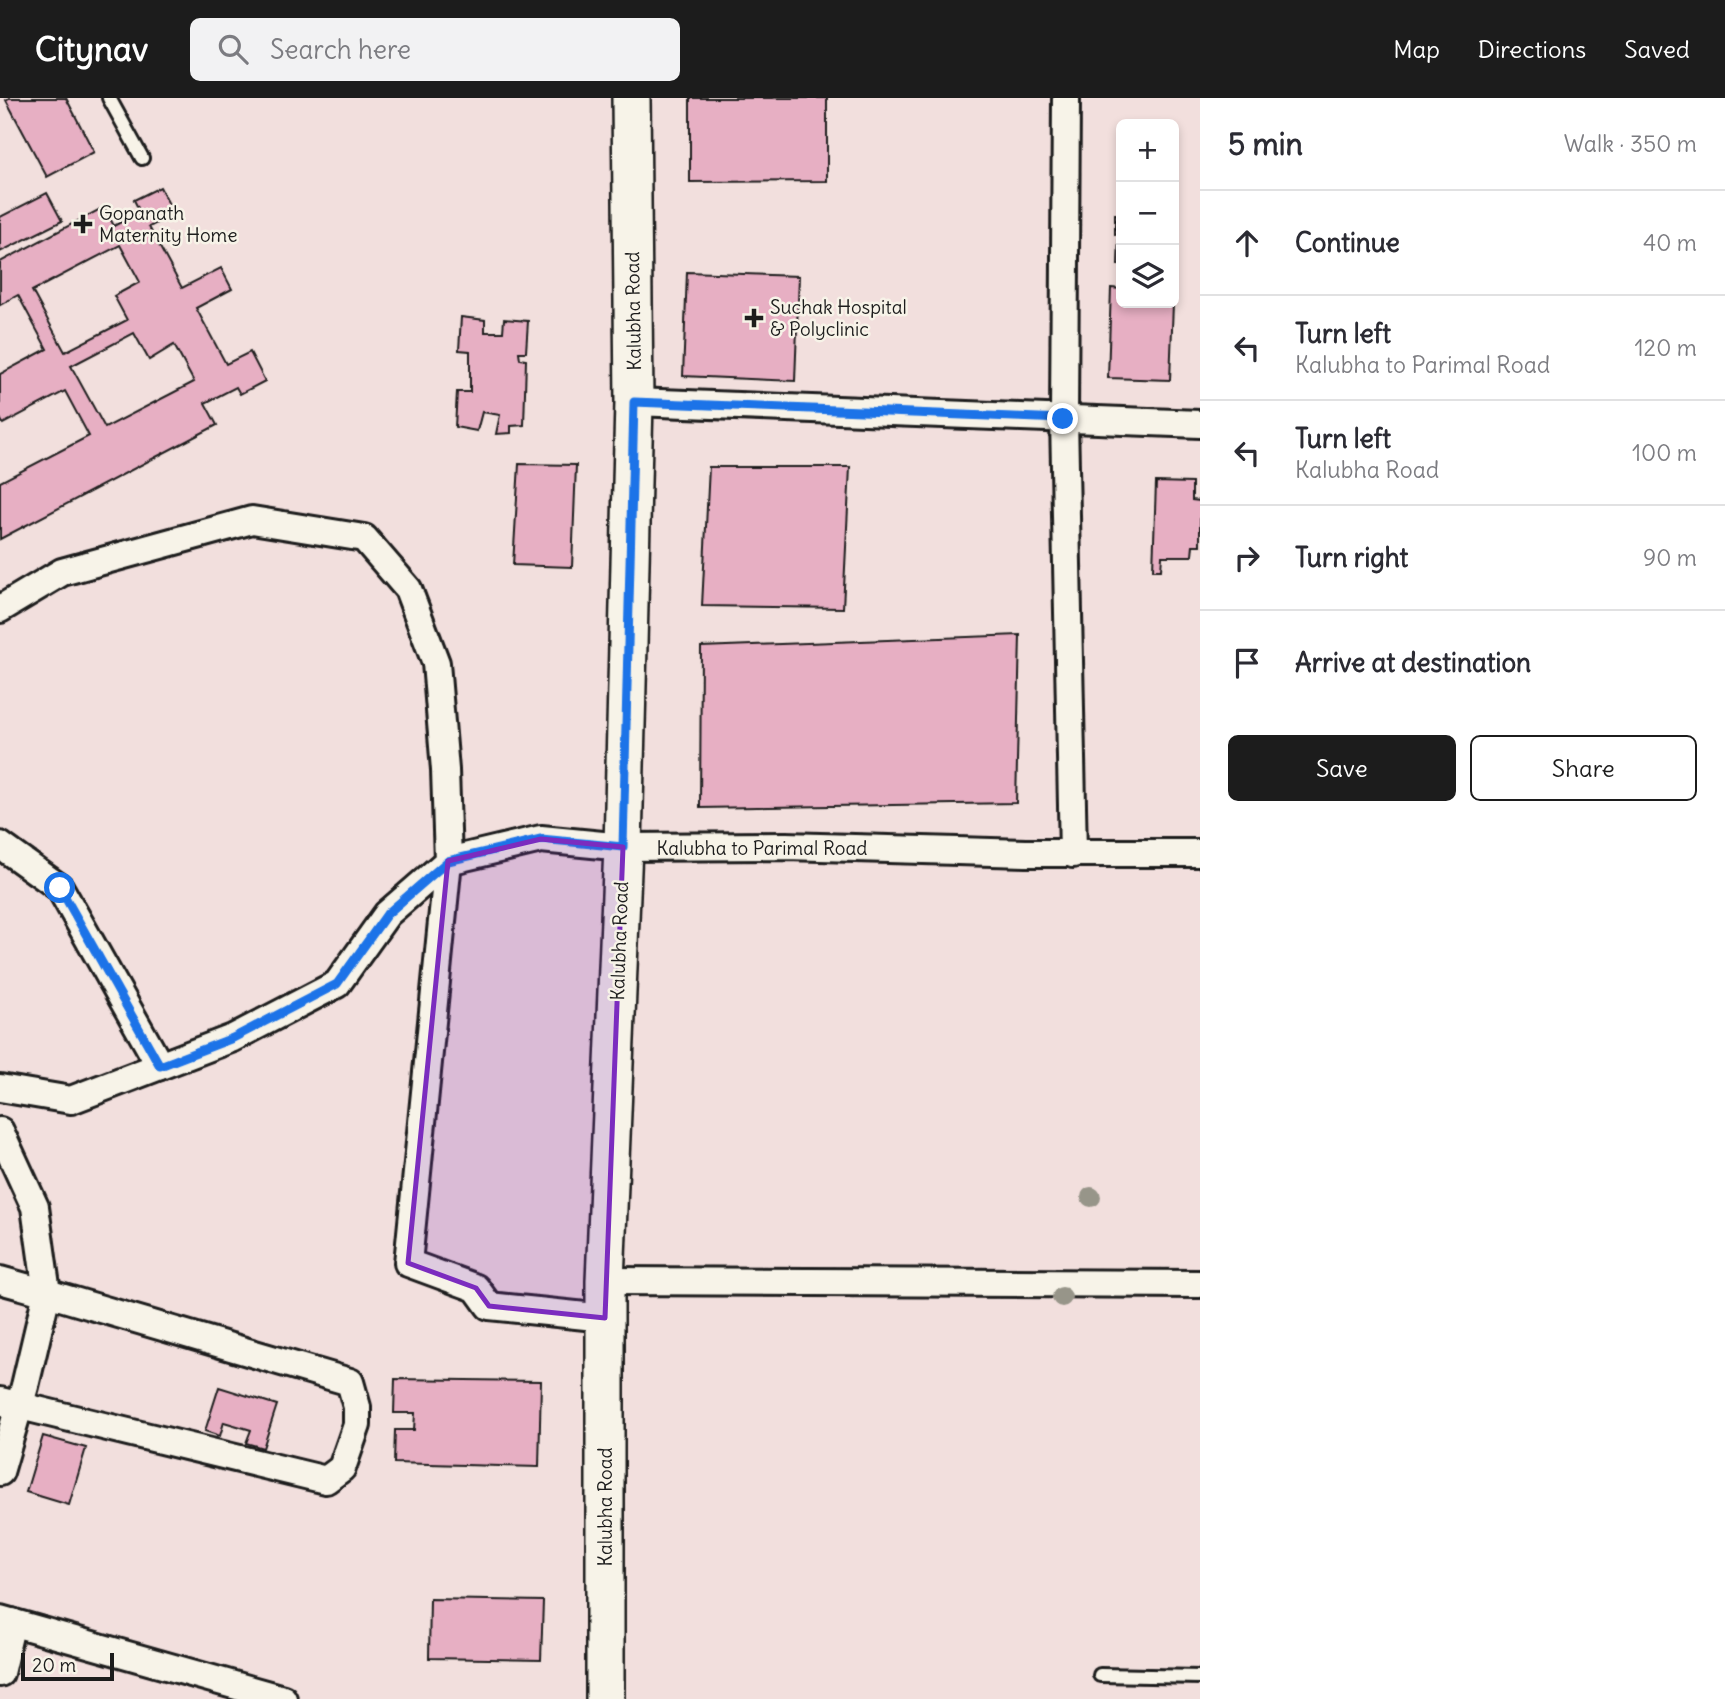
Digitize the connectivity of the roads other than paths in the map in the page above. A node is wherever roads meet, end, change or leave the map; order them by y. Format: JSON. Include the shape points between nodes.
{"nodes":[{"id":1,"x":109,"y":98,"type":"edge"},
{"id":2,"x":631,"y":98,"type":"edge"},
{"id":3,"x":1066,"y":98,"type":"edge"},
{"id":4,"x":142,"y":158,"type":"dead end"},
{"id":5,"x":634,"y":402,"type":"junction"},
{"id":6,"x":1063,"y":419,"type":"junction"},
{"id":7,"x":1200,"y":424,"type":"edge"},
{"id":8,"x":0,"y":608,"type":"edge"},
{"id":9,"x":0,"y":845,"type":"edge"},
{"id":10,"x":623,"y":847,"type":"junction"},
{"id":11,"x":1073,"y":853,"type":"junction"},
{"id":12,"x":1200,"y":853,"type":"edge"},
{"id":13,"x":448,"y":861,"type":"junction"},
{"id":14,"x":160,"y":1066,"type":"junction"},
{"id":15,"x":0,"y":1088,"type":"edge"},
{"id":16,"x":0,"y":1131,"type":"edge"},
{"id":17,"x":0,"y":1280,"type":"edge"},
{"id":18,"x":605,"y":1281,"type":"junction"},
{"id":19,"x":1200,"y":1284,"type":"edge"},
{"id":20,"x":47,"y":1293,"type":"junction"},
{"id":21,"x":605,"y":1318,"type":"junction"},
{"id":22,"x":9,"y":1404,"type":"edge"},
{"id":23,"x":0,"y":1472,"type":"edge"},
{"id":24,"x":6,"y":1621,"type":"edge"},
{"id":25,"x":0,"y":1673,"type":"edge"},
{"id":26,"x":1100,"y":1675,"type":"dead end"},
{"id":27,"x":1200,"y":1677,"type":"edge"},
{"id":28,"x":283,"y":1699,"type":"edge"},
{"id":29,"x":605,"y":1699,"type":"edge"}],
"edges":[{"from":1,"to":4,"type":"lane"},
{"from":2,"to":5,"type":"street","name":"Kalubha Road"},
{"from":3,"to":6,"type":"street"},
{"from":5,"to":6,"type":"street"},
{"from":5,"to":10,"type":"street","name":"Kalubha Road"},
{"from":6,"to":7,"type":"street"},
{"from":6,"to":11,"type":"street"},
{"from":8,"to":13,"type":"street","via":[[62,572],[252,520],[363,538],[408,589],[436,663]]},
{"from":9,"to":14,"type":"street","via":[[60,888]]},
{"from":10,"to":11,"type":"street","name":"Kalubha to Parimal Road"},
{"from":10,"to":13,"type":"street","name":"Kalubha to Parimal Road","via":[[541,839]]},
{"from":10,"to":18,"type":"street","name":"Kalubha Road"},
{"from":11,"to":12,"type":"street","name":"Kalubha to Parimal Road"},
{"from":13,"to":14,"type":"street","name":"Kalubha to Parimal Road","via":[[387,914],[337,984],[233,1038]]},
{"from":13,"to":21,"type":"street","via":[[408,1263],[476,1288],[489,1306]]},
{"from":14,"to":15,"type":"street","name":"Kalubha to Parimal Road","via":[[71,1100]]},
{"from":16,"to":20,"type":"street","via":[[35,1207]]},
{"from":17,"to":20,"type":"street"},
{"from":18,"to":19,"type":"street"},
{"from":18,"to":21,"type":"street","name":"Kalubha Road"},
{"from":20,"to":22,"type":"street"},
{"from":20,"to":22,"type":"street","via":[[350,1382],[357,1426],[342,1468],[326,1480]]},
{"from":21,"to":29,"type":"street","name":"Kalubha Road"},
{"from":22,"to":23,"type":"street"},
{"from":24,"to":25,"type":"street"},
{"from":24,"to":28,"type":"street"},
{"from":26,"to":27,"type":"lane"}]}
